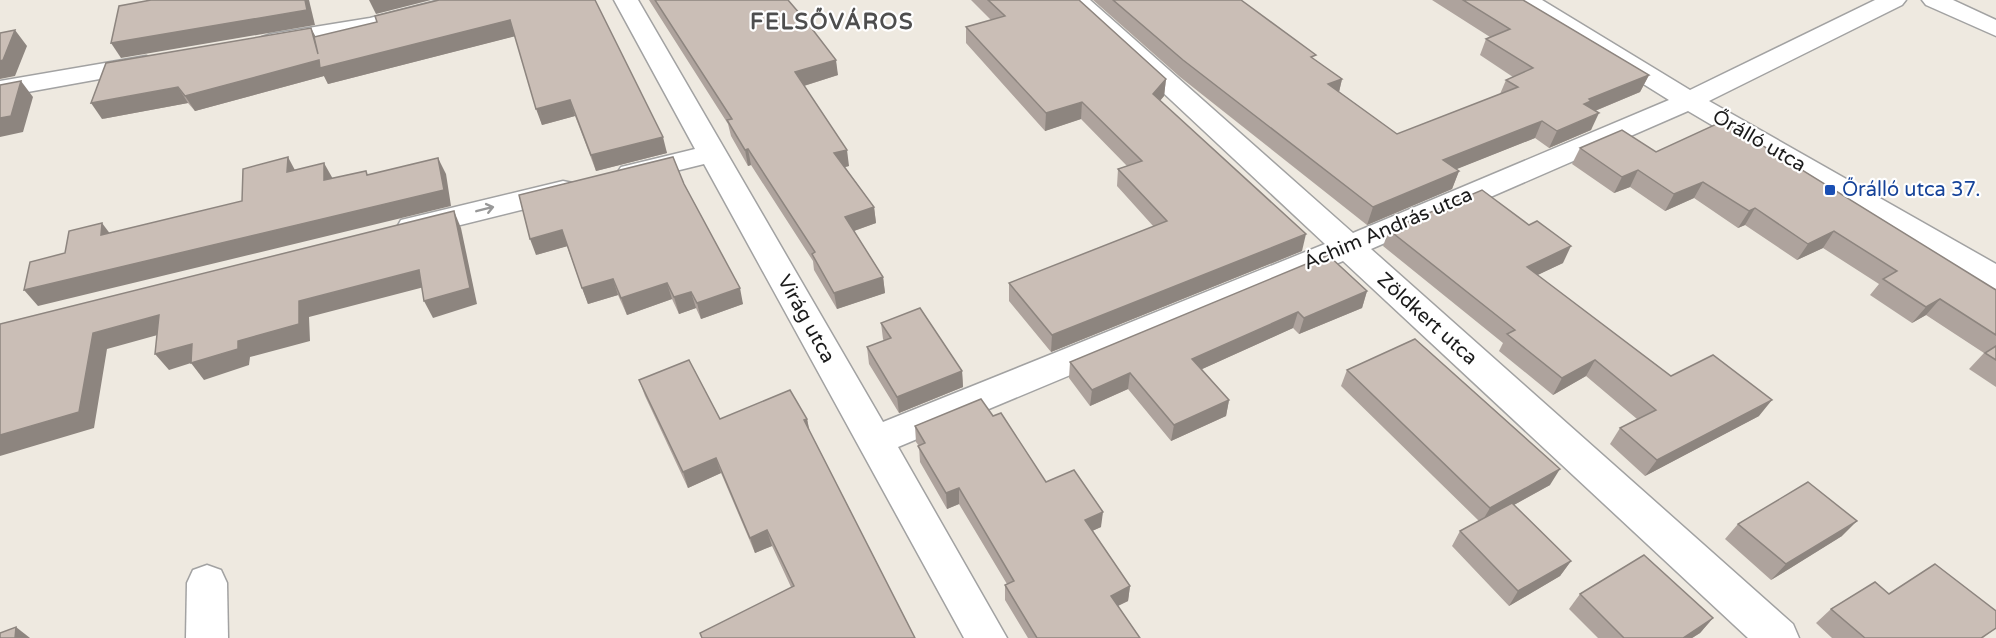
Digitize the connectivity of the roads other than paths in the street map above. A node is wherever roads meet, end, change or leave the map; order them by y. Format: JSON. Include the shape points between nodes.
{"nodes":[{"id":1,"x":363,"y":0,"type":"edge"},
{"id":2,"x":469,"y":0,"type":"edge"},
{"id":3,"x":626,"y":0,"type":"edge"},
{"id":4,"x":1076,"y":0,"type":"edge"},
{"id":5,"x":1525,"y":0,"type":"edge"},
{"id":6,"x":1894,"y":0,"type":"edge"},
{"id":7,"x":1934,"y":0,"type":"edge"},
{"id":8,"x":370,"y":25,"type":"junction"},
{"id":9,"x":1996,"y":29,"type":"edge"},
{"id":10,"x":243,"y":47,"type":"edge"},
{"id":11,"x":174,"y":59,"type":"edge"},
{"id":12,"x":0,"y":89,"type":"edge"},
{"id":13,"x":1689,"y":101,"type":"junction"},
{"id":14,"x":713,"y":153,"type":"junction"},
{"id":15,"x":380,"y":236,"type":"edge"},
{"id":16,"x":1348,"y":247,"type":"junction"},
{"id":17,"x":1996,"y":278,"type":"edge"},
{"id":18,"x":875,"y":441,"type":"junction"},
{"id":19,"x":207,"y":583,"type":"dead end"},
{"id":20,"x":207,"y":638,"type":"edge"},
{"id":21,"x":986,"y":638,"type":"edge"},
{"id":22,"x":1778,"y":638,"type":"edge"}],
"edges":[{"from":1,"to":8,"type":"street"},
{"from":2,"to":8,"type":"street"},
{"from":3,"to":14,"type":"street","name":"Virág utca"},
{"from":4,"to":16,"type":"street","name":"Zöldkert utca"},
{"from":5,"to":13,"type":"street","name":"Őrálló utca"},
{"from":6,"to":13,"type":"street","name":"Áchim András utca"},
{"from":7,"to":9,"type":"street"},
{"from":8,"to":10,"type":"street"},
{"from":11,"to":12,"type":"street"},
{"from":13,"to":16,"type":"street","name":"Áchim András utca"},
{"from":13,"to":17,"type":"street","name":"Őrálló utca"},
{"from":15,"to":14,"type":"street","one_way":true},
{"from":14,"to":18,"type":"street","name":"Virág utca"},
{"from":16,"to":18,"type":"street","name":"Áchim András utca"},
{"from":16,"to":22,"type":"street","name":"Zöldkert utca"},
{"from":18,"to":21,"type":"street","name":"Virág utca"},
{"from":19,"to":20,"type":"street"}]}
